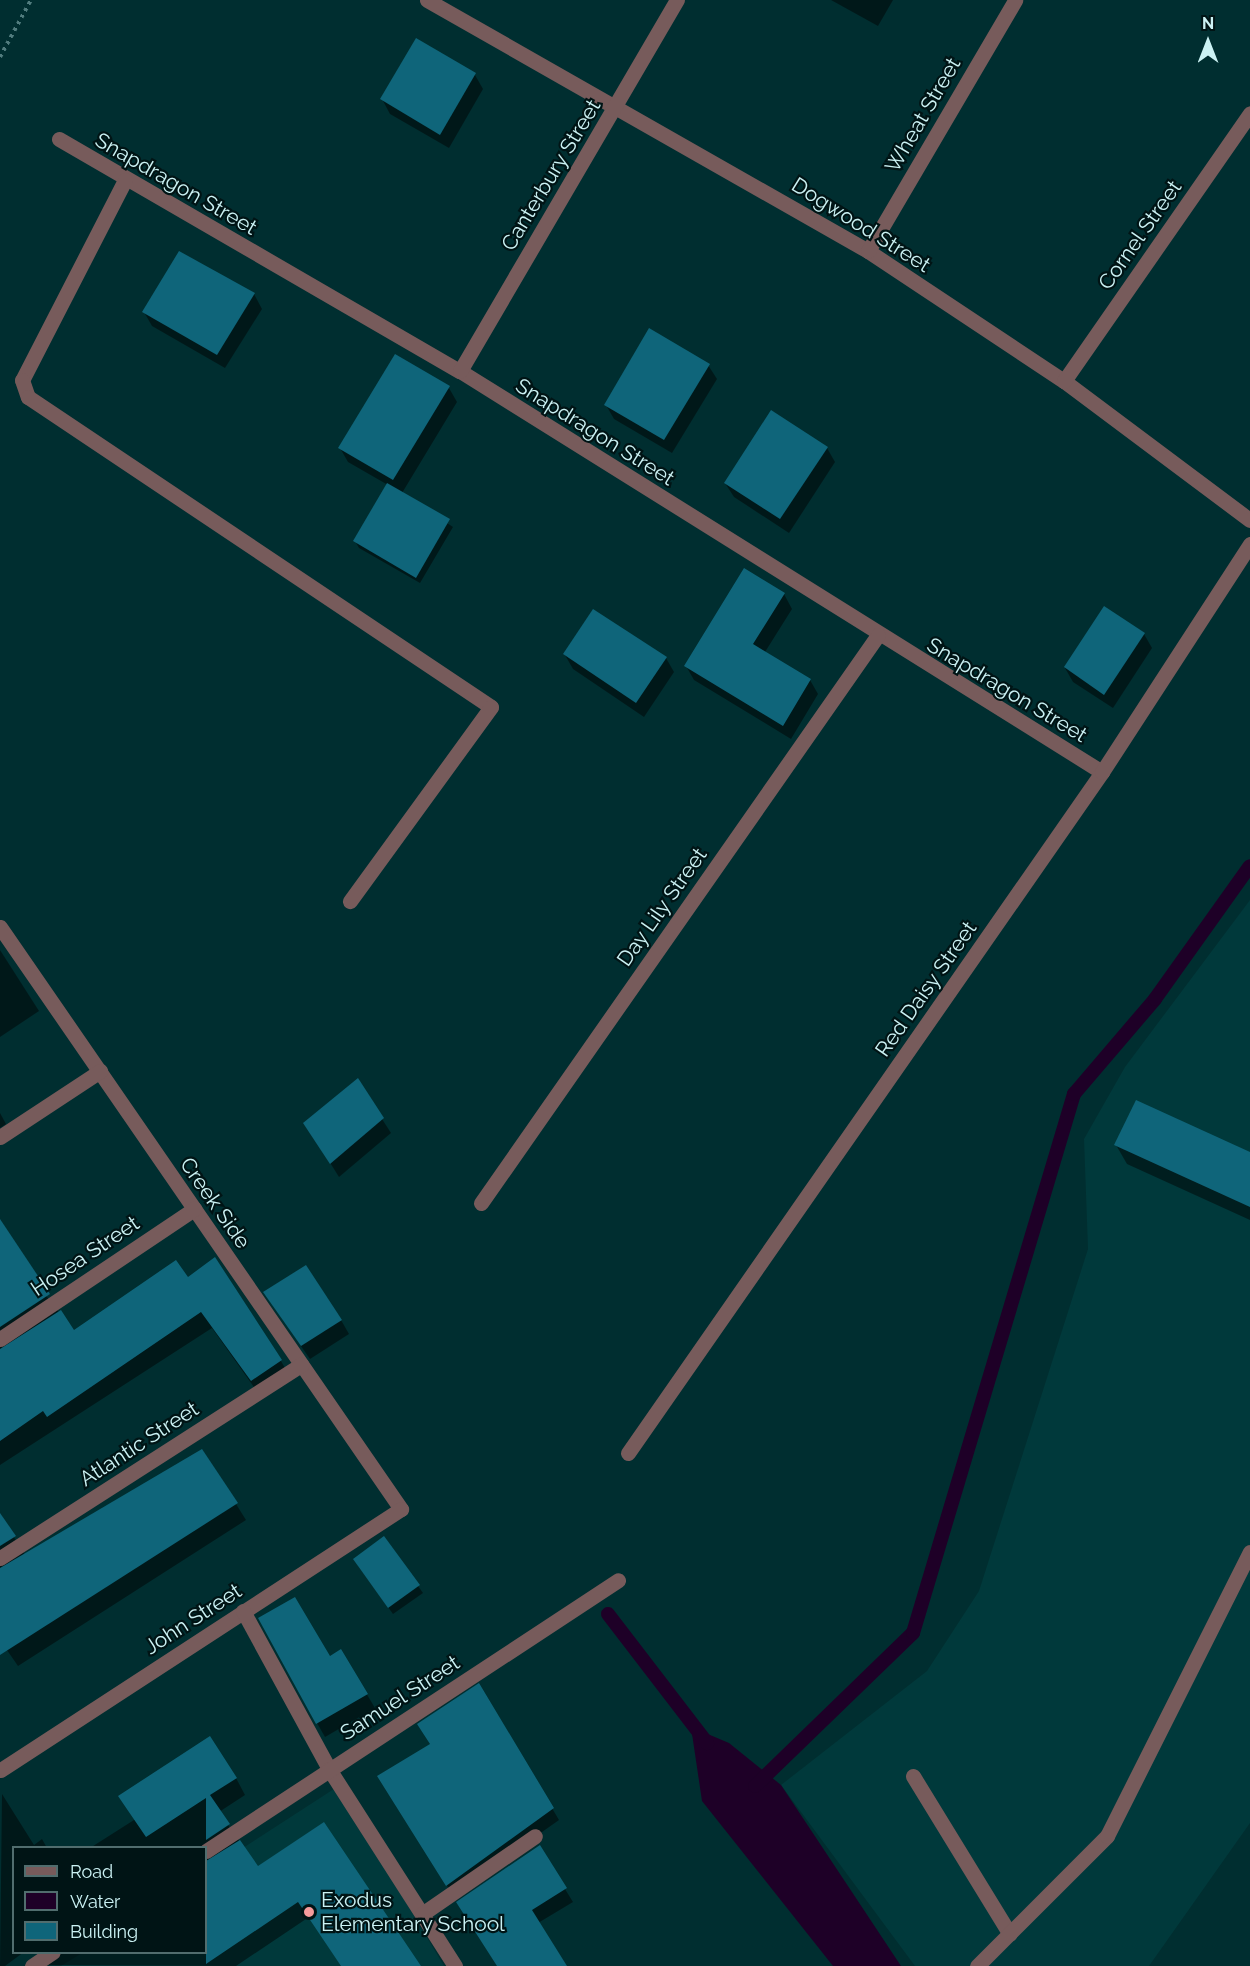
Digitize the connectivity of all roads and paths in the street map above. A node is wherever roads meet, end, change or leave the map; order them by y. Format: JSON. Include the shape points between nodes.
{"nodes":[{"id":1,"x":31,"y":0,"type":"edge"},
{"id":2,"x":427,"y":0,"type":"edge"},
{"id":3,"x":678,"y":0,"type":"edge"},
{"id":4,"x":1015,"y":0,"type":"edge"},
{"id":5,"x":0,"y":57,"type":"edge"},
{"id":6,"x":617,"y":104,"type":"junction"},
{"id":7,"x":1250,"y":113,"type":"edge"},
{"id":8,"x":59,"y":139,"type":"dead end"},
{"id":9,"x":125,"y":180,"type":"junction"},
{"id":10,"x":868,"y":250,"type":"junction"},
{"id":11,"x":460,"y":371,"type":"junction"},
{"id":12,"x":1064,"y":381,"type":"junction"},
{"id":13,"x":1250,"y":520,"type":"edge"},
{"id":14,"x":1250,"y":544,"type":"edge"},
{"id":15,"x":878,"y":635,"type":"junction"},
{"id":16,"x":1102,"y":772,"type":"junction"},
{"id":17,"x":350,"y":901,"type":"dead end"},
{"id":18,"x":0,"y":927,"type":"edge"},
{"id":19,"x":100,"y":1071,"type":"junction"},
{"id":20,"x":0,"y":1137,"type":"edge"},
{"id":21,"x":481,"y":1203,"type":"dead end"},
{"id":22,"x":194,"y":1209,"type":"junction"},
{"id":23,"x":0,"y":1339,"type":"edge"},
{"id":24,"x":301,"y":1365,"type":"junction"},
{"id":25,"x":628,"y":1453,"type":"dead end"},
{"id":26,"x":399,"y":1500,"type":"joint"},
{"id":27,"x":1250,"y":1551,"type":"edge"},
{"id":28,"x":0,"y":1558,"type":"edge"},
{"id":29,"x":618,"y":1580,"type":"dead end"},
{"id":30,"x":243,"y":1611,"type":"junction"},
{"id":31,"x":329,"y":1769,"type":"junction"},
{"id":32,"x":0,"y":1770,"type":"edge"},
{"id":33,"x":913,"y":1776,"type":"dead end"},
{"id":34,"x":536,"y":1836,"type":"dead end"},
{"id":35,"x":207,"y":1850,"type":"edge"},
{"id":36,"x":422,"y":1914,"type":"junction"},
{"id":37,"x":1010,"y":1934,"type":"junction"},
{"id":38,"x":51,"y":1954,"type":"edge"},
{"id":39,"x":32,"y":1966,"type":"edge"},
{"id":40,"x":455,"y":1966,"type":"edge"},
{"id":41,"x":977,"y":1966,"type":"edge"}],
"edges":[{"from":1,"to":5,"type":"path"},
{"from":2,"to":6,"type":"street","name":"Dogwood Street"},
{"from":3,"to":6,"type":"street","name":"Canterbury Street"},
{"from":4,"to":10,"type":"street","name":"Wheat Street"},
{"from":6,"to":10,"type":"street","name":"Dogwood Street"},
{"from":6,"to":11,"type":"street","name":"Canterbury Street"},
{"from":7,"to":12,"type":"street","name":"Cornel Street"},
{"from":8,"to":9,"type":"street","name":"Snapdragon Street"},
{"from":9,"to":11,"type":"street","name":"Snapdragon Street"},
{"from":9,"to":17,"type":"street","via":[[22,380],[27,397],[491,707]]},
{"from":10,"to":12,"type":"street","name":"Dogwood Street"},
{"from":11,"to":15,"type":"street","name":"Snapdragon Street"},
{"from":12,"to":13,"type":"street","name":"Dogwood Street"},
{"from":14,"to":16,"type":"street","name":"Red Daisy Street"},
{"from":15,"to":16,"type":"street","name":"Snapdragon Street"},
{"from":15,"to":21,"type":"street","name":"Day Lily Street"},
{"from":16,"to":25,"type":"street","name":"Red Daisy Street"},
{"from":18,"to":19,"type":"street","name":"Creek Side"},
{"from":19,"to":20,"type":"street"},
{"from":19,"to":22,"type":"street","name":"Creek Side"},
{"from":22,"to":23,"type":"street","name":"Hosea Street"},
{"from":22,"to":24,"type":"street","name":"Creek Side"},
{"from":24,"to":26,"type":"street","name":"Creek Side"},
{"from":24,"to":28,"type":"street","name":"Atlantic Street"},
{"from":26,"to":30,"type":"street","name":"John Street","via":[[396,1517]]},
{"from":27,"to":37,"type":"street","via":[[1107,1836]]},
{"from":29,"to":31,"type":"street","name":"Samuel Street"},
{"from":30,"to":31,"type":"street"},
{"from":30,"to":32,"type":"street","name":"John Street"},
{"from":31,"to":35,"type":"street","name":"Samuel Street"},
{"from":31,"to":36,"type":"street"},
{"from":33,"to":37,"type":"street"},
{"from":34,"to":36,"type":"street"},
{"from":36,"to":40,"type":"street"},
{"from":37,"to":41,"type":"street"},
{"from":38,"to":39,"type":"street"}]}
